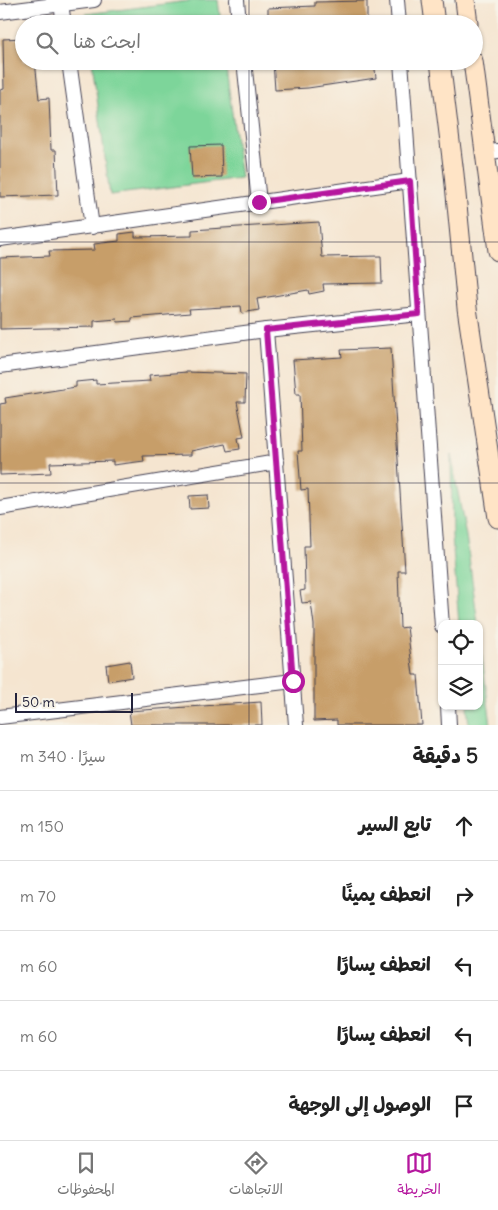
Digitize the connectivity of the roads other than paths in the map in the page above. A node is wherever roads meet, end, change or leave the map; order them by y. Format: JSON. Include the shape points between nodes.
{"nodes":[{"id":1,"x":94,"y":0,"type":"edge"},
{"id":2,"x":237,"y":0,"type":"edge"},
{"id":3,"x":397,"y":0,"type":"edge"},
{"id":4,"x":432,"y":0,"type":"edge"},
{"id":5,"x":466,"y":0,"type":"edge"},
{"id":6,"x":61,"y":4,"type":"junction"},
{"id":7,"x":0,"y":12,"type":"edge"},
{"id":8,"x":63,"y":15,"type":"edge"},
{"id":9,"x":239,"y":15,"type":"edge"},
{"id":10,"x":398,"y":15,"type":"edge"},
{"id":11,"x":434,"y":15,"type":"edge"},
{"id":12,"x":467,"y":15,"type":"edge"},
{"id":13,"x":70,"y":70,"type":"edge"},
{"id":14,"x":245,"y":70,"type":"edge"},
{"id":15,"x":402,"y":70,"type":"edge"},
{"id":16,"x":441,"y":70,"type":"edge"},
{"id":17,"x":475,"y":70,"type":"edge"},
{"id":18,"x":491,"y":152,"type":"edge"},
{"id":19,"x":410,"y":181,"type":"junction"},
{"id":20,"x":259,"y":202,"type":"junction"},
{"id":21,"x":92,"y":227,"type":"junction"},
{"id":22,"x":0,"y":239,"type":"edge"},
{"id":23,"x":498,"y":251,"type":"edge"},
{"id":24,"x":419,"y":314,"type":"junction"},
{"id":25,"x":266,"y":330,"type":"junction"},
{"id":26,"x":0,"y":366,"type":"edge"},
{"id":27,"x":277,"y":462,"type":"junction"},
{"id":28,"x":0,"y":508,"type":"edge"},
{"id":29,"x":498,"y":518,"type":"edge"},
{"id":30,"x":442,"y":620,"type":"edge"},
{"id":31,"x":293,"y":681,"type":"junction"},
{"id":32,"x":448,"y":710,"type":"edge"},
{"id":33,"x":0,"y":717,"type":"edge"},
{"id":34,"x":296,"y":725,"type":"edge"},
{"id":35,"x":449,"y":725,"type":"edge"}],
"edges":[{"from":1,"to":6,"type":"street"},
{"from":2,"to":9,"type":"street"},
{"from":3,"to":10,"type":"street"},
{"from":4,"to":11,"type":"street"},
{"from":5,"to":12,"type":"street"},
{"from":6,"to":7,"type":"street"},
{"from":6,"to":8,"type":"street"},
{"from":13,"to":21,"type":"street"},
{"from":14,"to":20,"type":"street"},
{"from":15,"to":19,"type":"street"},
{"from":16,"to":29,"type":"street","via":[[467,308]]},
{"from":17,"to":18,"type":"street"},
{"from":18,"to":23,"type":"street"},
{"from":19,"to":20,"type":"street"},
{"from":19,"to":24,"type":"street"},
{"from":20,"to":21,"type":"street"},
{"from":21,"to":22,"type":"street"},
{"from":24,"to":25,"type":"street"},
{"from":24,"to":30,"type":"street"},
{"from":25,"to":26,"type":"street"},
{"from":25,"to":27,"type":"street"},
{"from":27,"to":28,"type":"street"},
{"from":27,"to":31,"type":"street"},
{"from":31,"to":33,"type":"street"},
{"from":31,"to":34,"type":"street"},
{"from":32,"to":35,"type":"street"}]}
